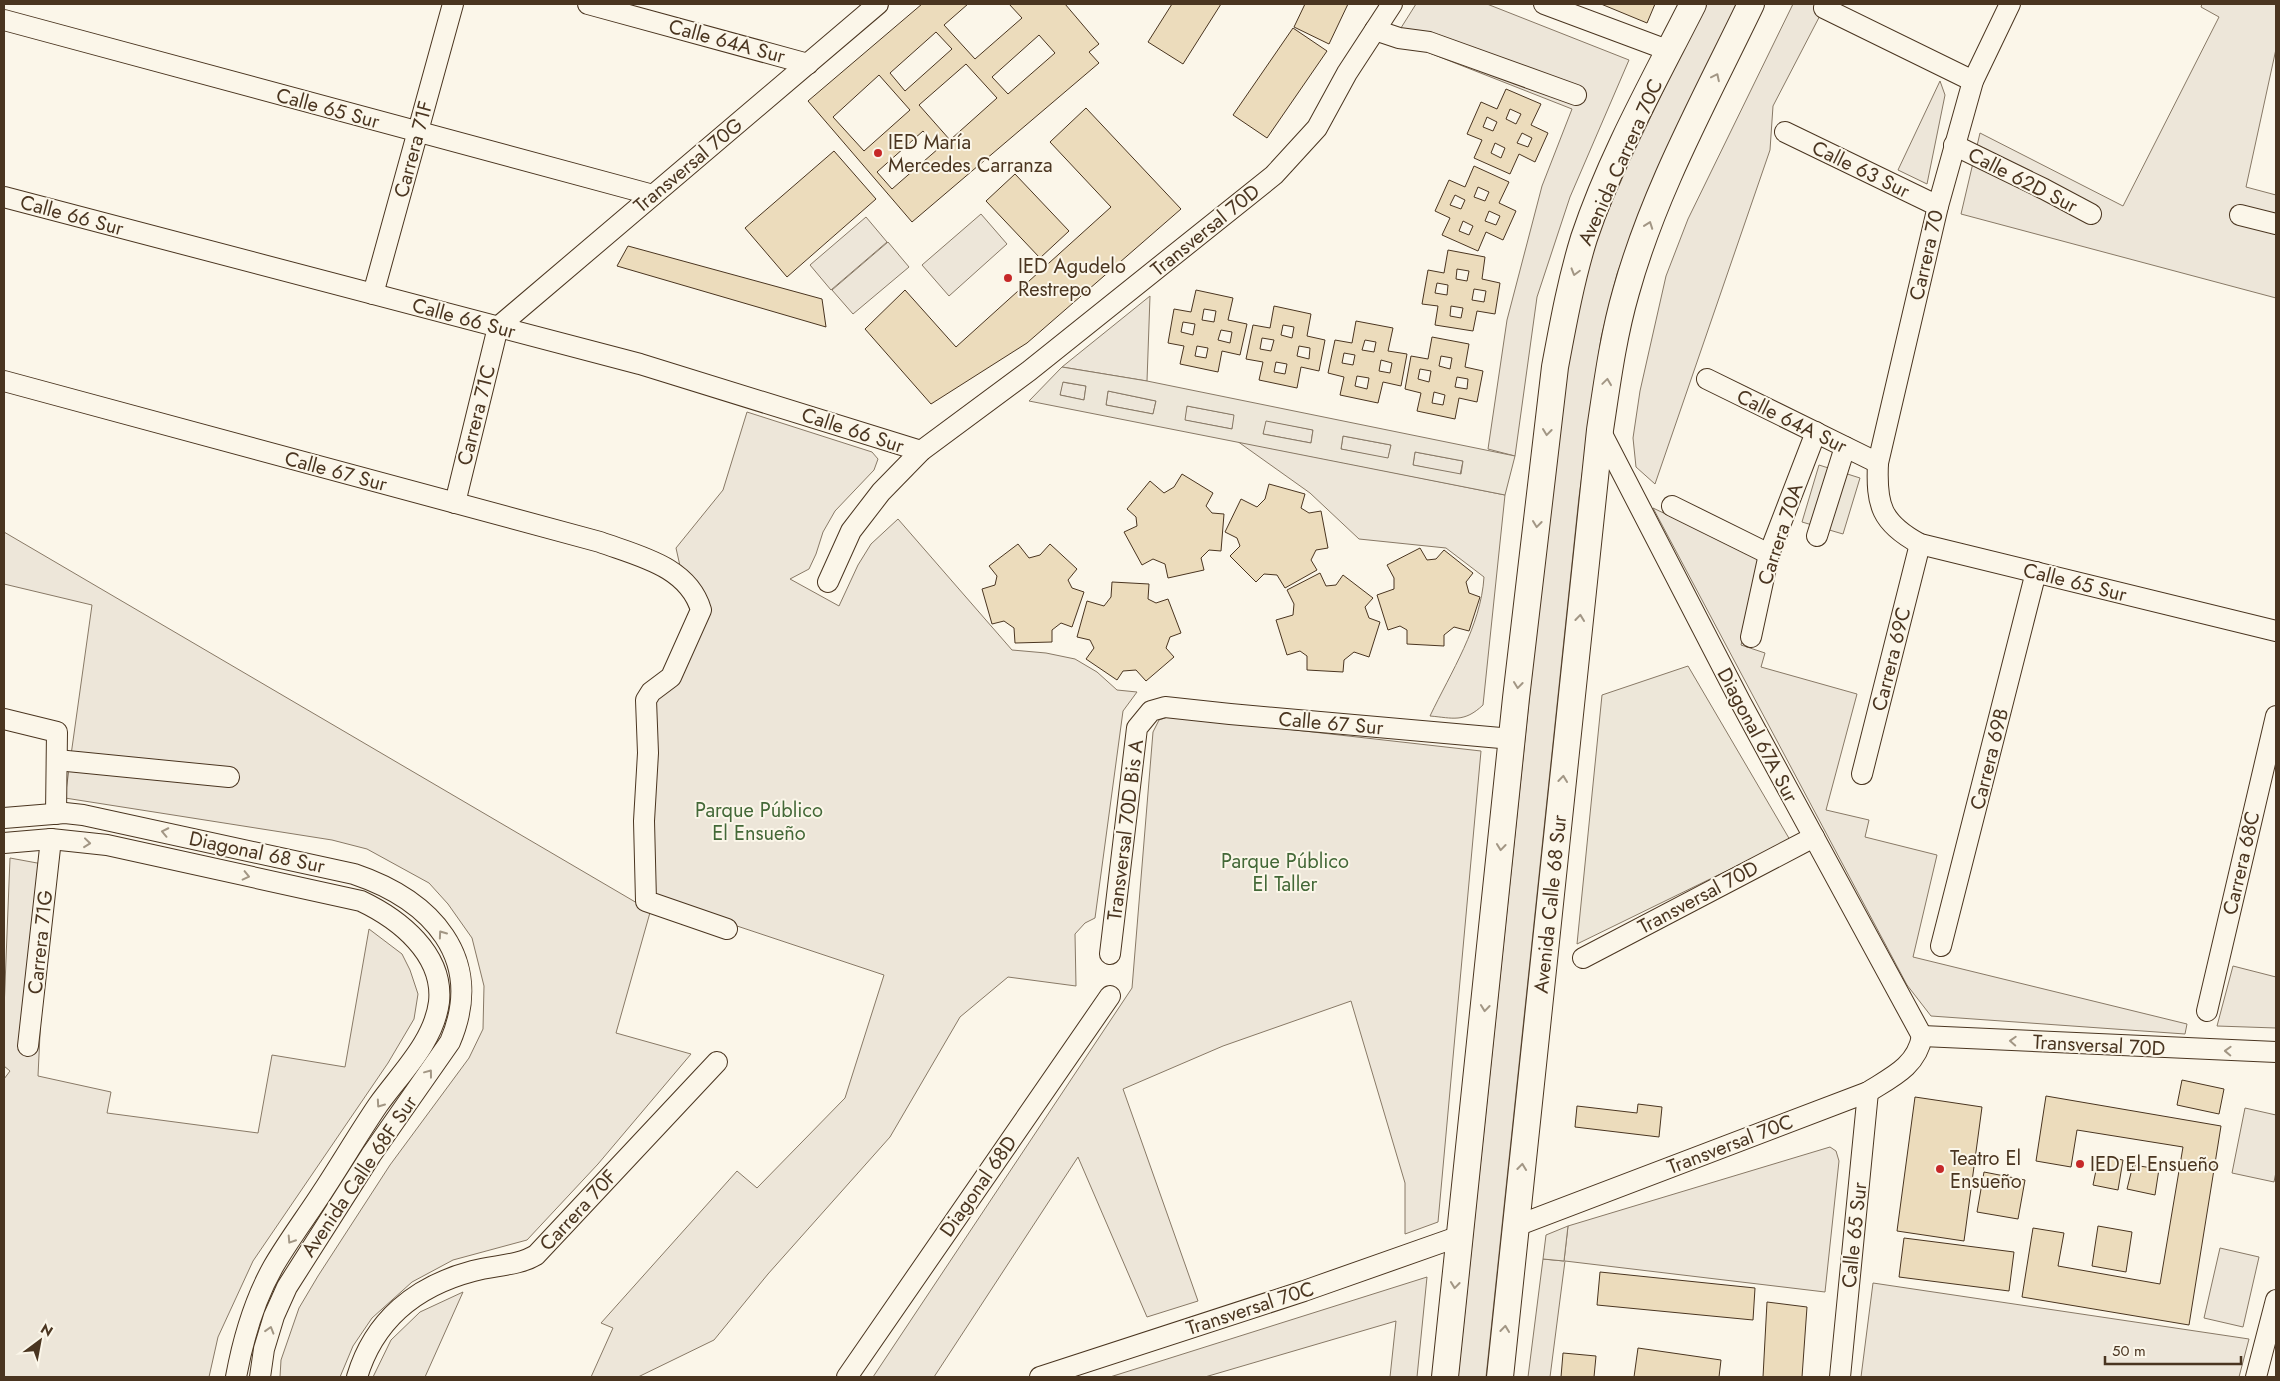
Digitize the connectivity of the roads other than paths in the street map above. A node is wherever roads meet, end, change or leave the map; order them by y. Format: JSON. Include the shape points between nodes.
{"nodes":[{"id":1,"x":453,"y":4,"type":"edge"},
{"id":2,"x":588,"y":4,"type":"edge"},
{"id":3,"x":878,"y":4,"type":"edge"},
{"id":4,"x":1392,"y":4,"type":"edge"},
{"id":5,"x":1544,"y":4,"type":"edge"},
{"id":6,"x":1751,"y":4,"type":"edge"},
{"id":7,"x":2010,"y":4,"type":"edge"},
{"id":8,"x":1824,"y":8,"type":"dead end"},
{"id":9,"x":1683,"y":10,"type":"edge"},
{"id":10,"x":4,"y":20,"type":"edge"},
{"id":11,"x":1375,"y":30,"type":"junction"},
{"id":12,"x":1670,"y":51,"type":"junction"},
{"id":13,"x":808,"y":64,"type":"junction"},
{"id":14,"x":1973,"y":81,"type":"junction"},
{"id":15,"x":1576,"y":96,"type":"dead end"},
{"id":16,"x":418,"y":132,"type":"junction"},
{"id":17,"x":1785,"y":132,"type":"dead end"},
{"id":18,"x":1954,"y":146,"type":"junction"},
{"id":19,"x":652,"y":195,"type":"junction"},
{"id":20,"x":4,"y":197,"type":"edge"},
{"id":21,"x":1938,"y":206,"type":"junction"},
{"id":22,"x":2091,"y":214,"type":"dead end"},
{"id":23,"x":2240,"y":214,"type":"dead end"},
{"id":24,"x":2276,"y":224,"type":"edge"},
{"id":25,"x":373,"y":294,"type":"junction"},
{"id":26,"x":498,"y":327,"type":"junction"},
{"id":27,"x":1707,"y":379,"type":"dead end"},
{"id":28,"x":4,"y":381,"type":"edge"},
{"id":29,"x":1600,"y":430,"type":"junction"},
{"id":30,"x":1812,"y":430,"type":"junction"},
{"id":31,"x":1845,"y":447,"type":"junction"},
{"id":32,"x":921,"y":451,"type":"junction"},
{"id":33,"x":1878,"y":462,"type":"junction"},
{"id":34,"x":455,"y":502,"type":"junction"},
{"id":35,"x":1672,"y":506,"type":"dead end"},
{"id":36,"x":1883,"y":514,"type":"joint"},
{"id":37,"x":1817,"y":536,"type":"dead end"},
{"id":38,"x":1920,"y":544,"type":"junction"},
{"id":39,"x":1769,"y":554,"type":"junction"},
{"id":40,"x":2036,"y":572,"type":"junction"},
{"id":41,"x":828,"y":582,"type":"dead end"},
{"id":42,"x":2276,"y":631,"type":"edge"},
{"id":43,"x":1751,"y":637,"type":"dead end"},
{"id":44,"x":1151,"y":711,"type":"joint"},
{"id":45,"x":2276,"y":716,"type":"edge"},
{"id":46,"x":4,"y":719,"type":"edge"},
{"id":47,"x":1512,"y":739,"type":"junction"},
{"id":48,"x":57,"y":760,"type":"junction"},
{"id":49,"x":1862,"y":774,"type":"dead end"},
{"id":50,"x":229,"y":777,"type":"dead end"},
{"id":51,"x":56,"y":814,"type":"junction"},
{"id":52,"x":4,"y":818,"type":"edge"},
{"id":53,"x":1814,"y":838,"type":"junction"},
{"id":54,"x":51,"y":839,"type":"junction"},
{"id":55,"x":4,"y":843,"type":"edge"},
{"id":56,"x":727,"y":929,"type":"dead end"},
{"id":57,"x":1941,"y":946,"type":"dead end"},
{"id":58,"x":1110,"y":954,"type":"dead end"},
{"id":59,"x":1583,"y":958,"type":"dead end"},
{"id":60,"x":461,"y":978,"type":"joint"},
{"id":61,"x":439,"y":985,"type":"joint"},
{"id":62,"x":1110,"y":996,"type":"dead end"},
{"id":63,"x":2207,"y":1011,"type":"dead end"},
{"id":64,"x":1922,"y":1036,"type":"junction"},
{"id":65,"x":28,"y":1046,"type":"dead end"},
{"id":66,"x":2276,"y":1052,"type":"edge"},
{"id":67,"x":717,"y":1062,"type":"dead end"},
{"id":68,"x":1868,"y":1092,"type":"junction"},
{"id":69,"x":1516,"y":1226,"type":"junction"},
{"id":70,"x":1460,"y":1236,"type":"junction"},
{"id":71,"x":2276,"y":1300,"type":"edge"},
{"id":72,"x":839,"y":1375,"type":"edge"},
{"id":73,"x":236,"y":1377,"type":"edge"},
{"id":74,"x":260,"y":1377,"type":"edge"},
{"id":75,"x":357,"y":1377,"type":"edge"},
{"id":76,"x":1040,"y":1377,"type":"edge"},
{"id":77,"x":1445,"y":1377,"type":"edge"},
{"id":78,"x":1500,"y":1377,"type":"edge"},
{"id":79,"x":1840,"y":1377,"type":"edge"},
{"id":80,"x":2256,"y":1377,"type":"edge"}],
"edges":[{"from":1,"to":16,"type":"street","name":"Carrera 71F"},
{"from":2,"to":13,"type":"street","name":"Calle 64A Sur"},
{"from":3,"to":13,"type":"street","name":"Transversal 70G"},
{"from":4,"to":11,"type":"street","name":"Transversal 70D"},
{"from":5,"to":12,"type":"street"},
{"from":29,"to":6,"type":"main road","one_way":true,"via":[[1616,328],[1640,248],[1656,204]]},
{"from":7,"to":14,"type":"street","name":"Carrera 70"},
{"from":8,"to":14,"type":"street"},
{"from":9,"to":12,"type":"main road","name":"Avenida Carrera 70C"},
{"from":10,"to":16,"type":"street","name":"Calle 65 Sur"},
{"from":11,"to":15,"type":"street","via":[[1398,38],[1429,42]]},
{"from":11,"to":32,"type":"street","name":"Transversal 70D","via":[[1317,128],[1274,175],[1030,371]]},
{"from":12,"to":47,"type":"main road","name":"Avenida Carrera 70C","one_way":true,"via":[[1630,130],[1585,237],[1563,321]]},
{"from":13,"to":19,"type":"street","name":"Transversal 70G"},
{"from":14,"to":18,"type":"street","name":"Carrera 70"},
{"from":16,"to":19,"type":"street","name":"Calle 65 Sur"},
{"from":16,"to":25,"type":"street","name":"Carrera 71F"},
{"from":17,"to":21,"type":"street","name":"Calle 63 Sur"},
{"from":18,"to":21,"type":"street","name":"Carrera 70"},
{"from":18,"to":22,"type":"street","name":"Calle 62D Sur"},
{"from":19,"to":26,"type":"street","name":"Transversal 70G"},
{"from":20,"to":25,"type":"street","name":"Calle 66 Sur"},
{"from":21,"to":33,"type":"street","name":"Carrera 70"},
{"from":23,"to":24,"type":"street"},
{"from":25,"to":26,"type":"street","name":"Calle 66 Sur"},
{"from":26,"to":32,"type":"street","name":"Calle 66 Sur","via":[[640,364]]},
{"from":26,"to":34,"type":"street","name":"Carrera 71C"},
{"from":27,"to":30,"type":"street","name":"Calle 64A Sur"},
{"from":28,"to":34,"type":"street","name":"Calle 67 Sur"},
{"from":29,"to":53,"type":"street","name":"Diagonal 67A Sur"},
{"from":69,"to":29,"type":"main road","name":"Avenida Calle 68 Sur","one_way":true},
{"from":30,"to":31,"type":"street","name":"Calle 64A Sur"},
{"from":30,"to":39,"type":"street","name":"Carrera 70A"},
{"from":31,"to":33,"type":"street","name":"Calle 64A Sur"},
{"from":31,"to":37,"type":"street"},
{"from":32,"to":41,"type":"street","name":"Transversal 70D","via":[[881,492],[851,530]]},
{"from":33,"to":36,"type":"street","name":"Carrera 70","via":[[1876,486]]},
{"from":34,"to":56,"type":"street","name":"Calle 67 Sur","via":[[600,542],[666,566],[698,599],[701,610],[671,677],[650,692],[646,700],[646,901]]},
{"from":35,"to":39,"type":"street"},
{"from":36,"to":38,"type":"street","name":"Calle 65 Sur","via":[[1904,535]]},
{"from":38,"to":40,"type":"street","name":"Calle 65 Sur"},
{"from":38,"to":49,"type":"street","name":"Carrera 69C"},
{"from":39,"to":43,"type":"street","name":"Carrera 70A"},
{"from":40,"to":42,"type":"street","name":"Calle 65 Sur"},
{"from":40,"to":57,"type":"street","name":"Carrera 69B"},
{"from":44,"to":47,"type":"street","name":"Calle 67 Sur","via":[[1165,706]]},
{"from":44,"to":58,"type":"street","name":"Transversal 70D Bis A","via":[[1137,728]]},
{"from":45,"to":63,"type":"street","name":"Carrera 68C"},
{"from":46,"to":48,"type":"street","via":[[57,732]]},
{"from":47,"to":70,"type":"main road","one_way":true},
{"from":48,"to":50,"type":"street"},
{"from":48,"to":51,"type":"street"},
{"from":51,"to":52,"type":"street","name":"Diagonal 68 Sur"},
{"from":60,"to":51,"type":"street","name":"Diagonal 68 Sur","one_way":true,"via":[[444,936],[427,915],[380,883],[354,874],[104,819]]},
{"from":53,"to":59,"type":"street","name":"Transversal 70D"},
{"from":53,"to":64,"type":"street","name":"Diagonal 67A Sur"},
{"from":54,"to":55,"type":"street","name":"Diagonal 68 Sur"},
{"from":54,"to":61,"type":"street","name":"Diagonal 68 Sur","one_way":true,"via":[[134,850],[361,901],[382,912],[423,948],[433,964]]},
{"from":54,"to":65,"type":"street","name":"Carrera 71G"},
{"from":74,"to":60,"type":"street","name":"Avenida Calle 68F Sur","one_way":true,"via":[[264,1349],[287,1287],[371,1155],[450,1042],[461,1008]]},
{"from":61,"to":73,"type":"street","name":"Avenida Calle 68F Sur","one_way":true,"via":[[437,1012],[424,1041],[273,1268],[249,1324]]},
{"from":62,"to":72,"type":"street","name":"Diagonal 68D"},
{"from":66,"to":64,"type":"street","name":"Transversal 70D","one_way":true},
{"from":64,"to":68,"type":"street","name":"Transversal 70C","via":[[1915,1057],[1904,1069]]},
{"from":67,"to":75,"type":"street","name":"Carrera 70F","via":[[536,1255],[438,1282],[412,1297],[373,1338]]},
{"from":68,"to":69,"type":"street","name":"Transversal 70C"},
{"from":68,"to":79,"type":"street","name":"Calle 65 Sur"},
{"from":78,"to":69,"type":"main road","name":"Avenida Calle 68 Sur","one_way":true},
{"from":70,"to":76,"type":"street","name":"Transversal 70C"},
{"from":70,"to":77,"type":"main road","one_way":true},
{"from":71,"to":80,"type":"street"}]}
